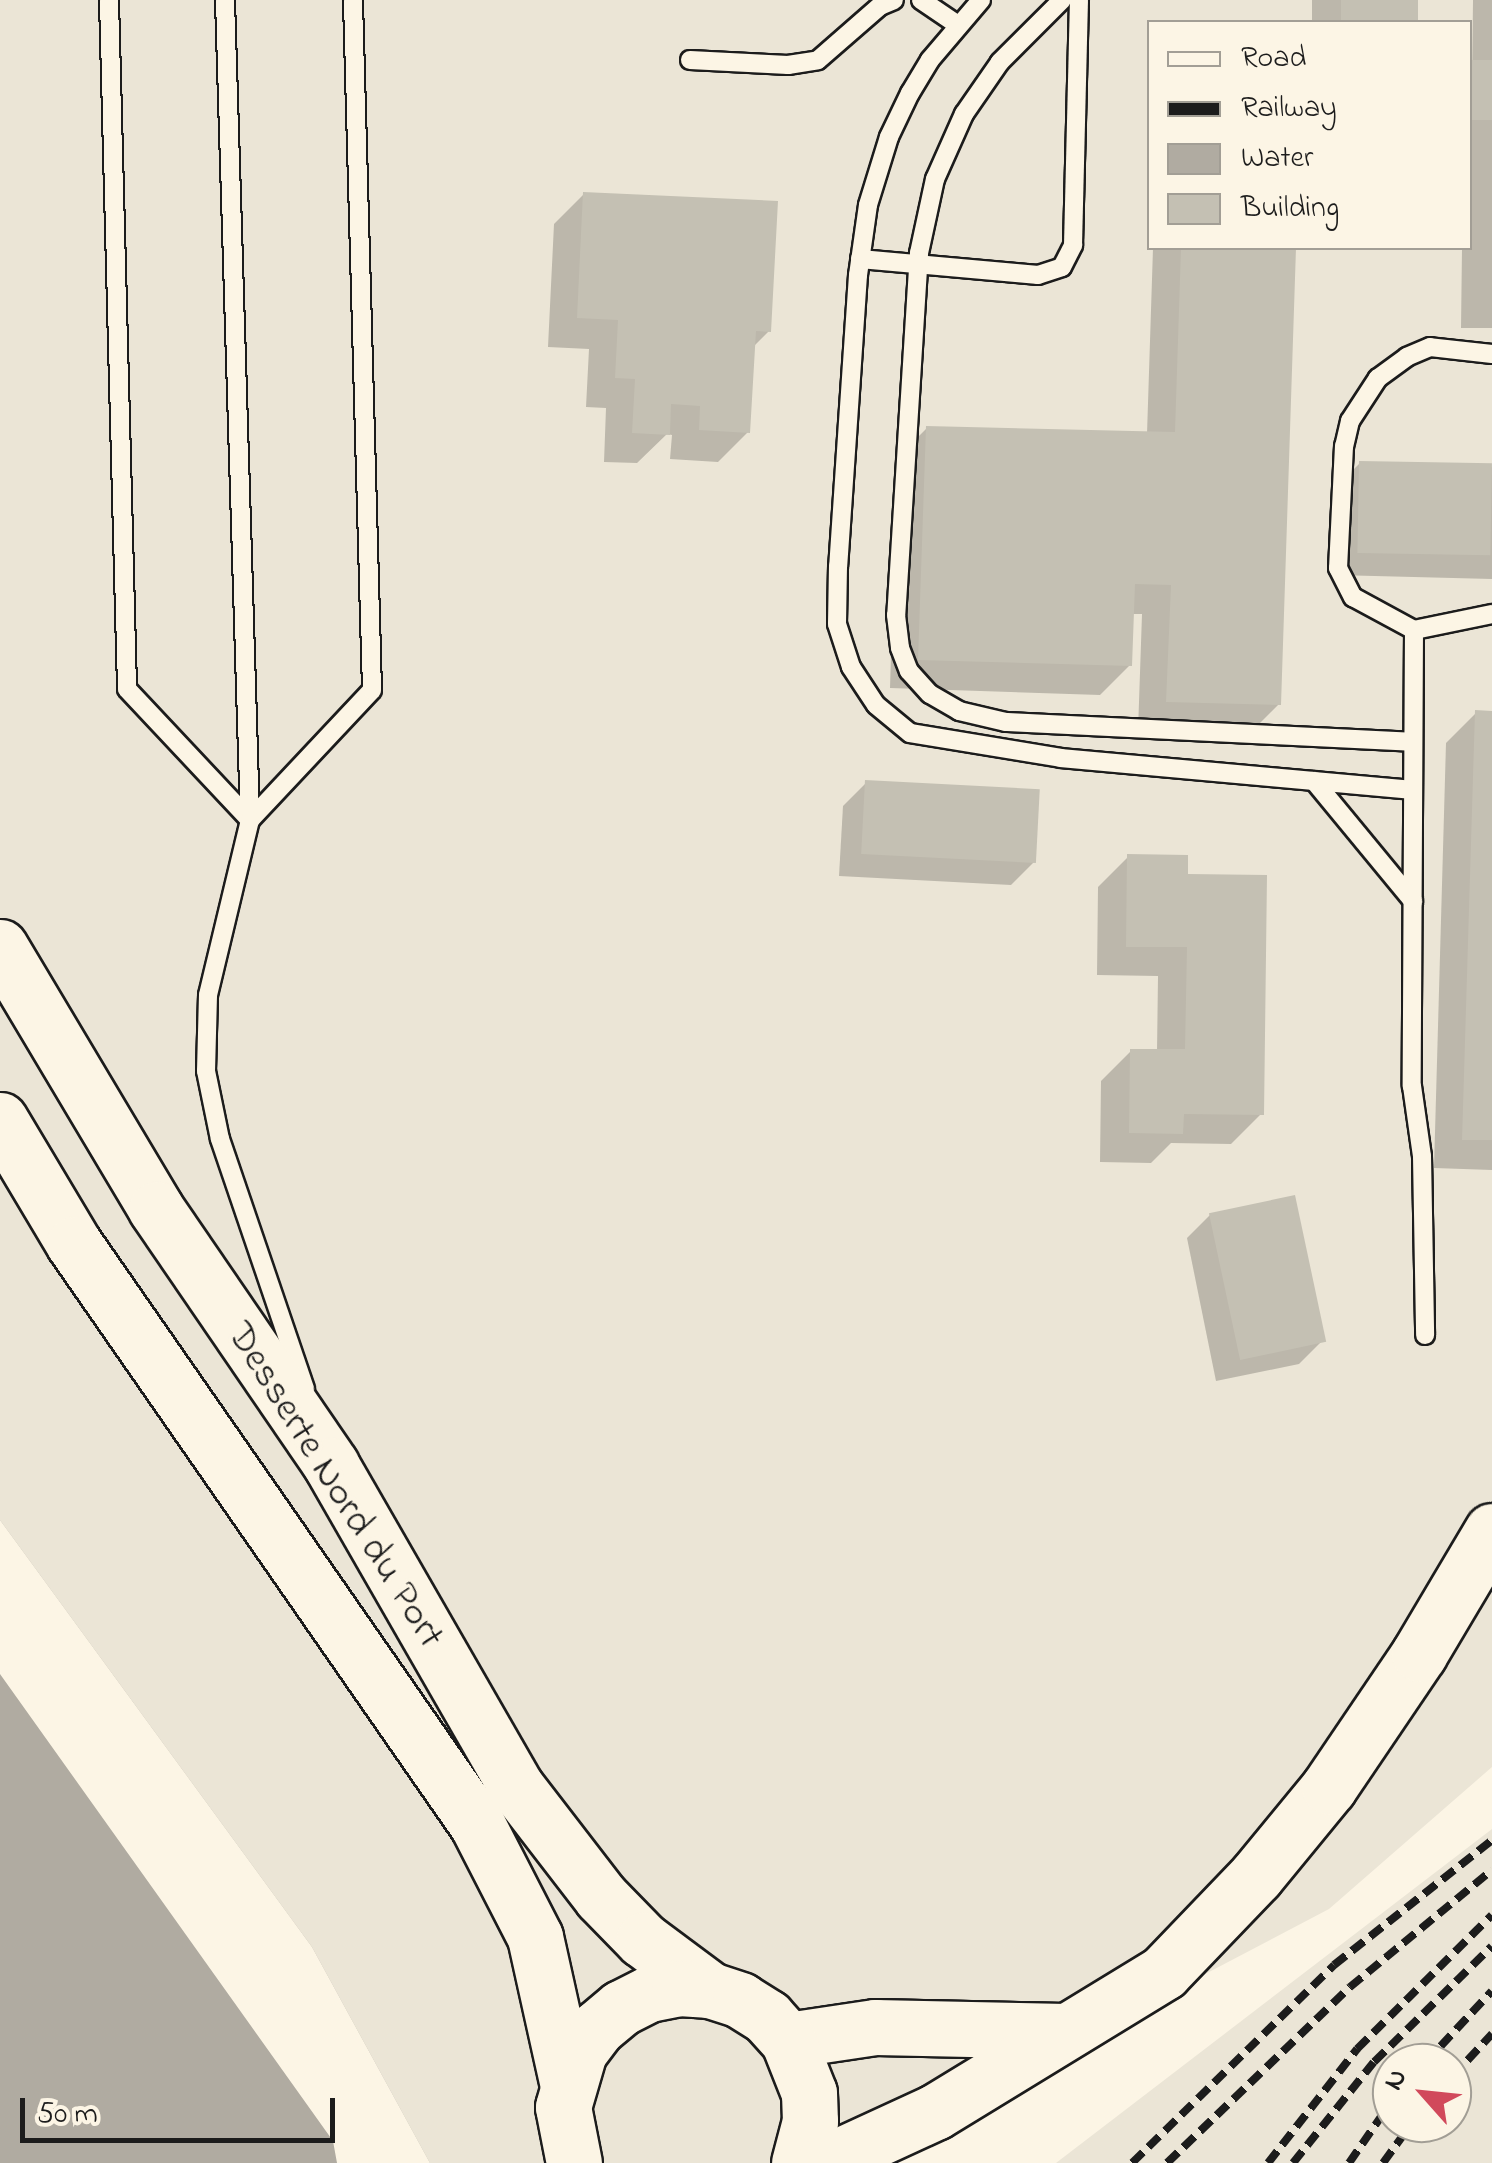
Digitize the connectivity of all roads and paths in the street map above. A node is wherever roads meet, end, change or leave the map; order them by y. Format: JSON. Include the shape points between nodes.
{"nodes":[{"id":1,"x":109,"y":0,"type":"edge"},
{"id":2,"x":224,"y":0,"type":"edge"},
{"id":3,"x":352,"y":0,"type":"edge"},
{"id":4,"x":894,"y":0,"type":"edge"},
{"id":5,"x":921,"y":0,"type":"edge"},
{"id":6,"x":981,"y":0,"type":"edge"},
{"id":7,"x":1062,"y":0,"type":"edge"},
{"id":8,"x":1079,"y":0,"type":"edge"},
{"id":9,"x":958,"y":25,"type":"junction"},
{"id":10,"x":690,"y":60,"type":"dead end"},
{"id":11,"x":860,"y":259,"type":"junction"},
{"id":12,"x":918,"y":264,"type":"junction"},
{"id":13,"x":1492,"y":354,"type":"edge"},
{"id":14,"x":1492,"y":614,"type":"edge"},
{"id":15,"x":1414,"y":630,"type":"junction"},
{"id":16,"x":1006,"y":722,"type":"junction"},
{"id":17,"x":1413,"y":742,"type":"junction"},
{"id":18,"x":1006,"y":750,"type":"junction"},
{"id":19,"x":1314,"y":781,"type":"junction"},
{"id":20,"x":1413,"y":790,"type":"junction"},
{"id":21,"x":250,"y":820,"type":"junction"},
{"id":22,"x":1412,"y":901,"type":"junction"},
{"id":23,"x":0,"y":947,"type":"edge"},
{"id":24,"x":0,"y":1120,"type":"edge"},
{"id":25,"x":1425,"y":1336,"type":"dead end"},
{"id":26,"x":331,"y":1465,"type":"junction"},
{"id":27,"x":1492,"y":1531,"type":"edge"},
{"id":28,"x":710,"y":1990,"type":"junction"},
{"id":29,"x":1066,"y":2032,"type":"junction"},
{"id":30,"x":788,"y":2040,"type":"junction"},
{"id":31,"x":567,"y":2081,"type":"junction"},
{"id":32,"x":574,"y":2163,"type":"edge"},
{"id":33,"x":799,"y":2163,"type":"edge"},
{"id":34,"x":824,"y":2163,"type":"edge"}],
"edges":[{"from":1,"to":21,"type":"lane","via":[[127,688]]},
{"from":2,"to":21,"type":"lane"},
{"from":3,"to":21,"type":"lane","via":[[372,690]]},
{"from":4,"to":10,"type":"lane","via":[[818,60]]},
{"from":5,"to":9,"type":"lane"},
{"from":6,"to":9,"type":"lane"},
{"from":7,"to":12,"type":"lane","via":[[1000,62],[964,114],[935,179]]},
{"from":8,"to":12,"type":"lane","via":[[1070,257],[1038,275]]},
{"from":9,"to":11,"type":"lane","via":[[930,60],[889,138]]},
{"from":11,"to":12,"type":"lane"},
{"from":11,"to":18,"type":"lane","via":[[837,624],[851,667],[876,705],[910,733]]},
{"from":12,"to":16,"type":"lane","via":[[896,615],[900,648],[930,694],[958,711]]},
{"from":13,"to":15,"type":"lane","via":[[1430,347],[1407,356],[1378,378],[1350,422],[1340,577],[1353,598]]},
{"from":14,"to":15,"type":"lane"},
{"from":15,"to":17,"type":"lane"},
{"from":16,"to":17,"type":"lane"},
{"from":16,"to":18,"type":"lane"},
{"from":17,"to":20,"type":"lane"},
{"from":18,"to":19,"type":"lane"},
{"from":19,"to":20,"type":"lane"},
{"from":19,"to":22,"type":"lane"},
{"from":20,"to":22,"type":"lane"},
{"from":21,"to":26,"type":"lane","via":[[208,996],[206,1071],[220,1139]]},
{"from":22,"to":25,"type":"lane","via":[[1412,1086],[1422,1156]]},
{"from":23,"to":26,"type":"main road","name":"Desserte Nord du Port","via":[[156,1209]]},
{"from":24,"to":31,"type":"main road","name":"Desserte Nord du Port","via":[[74,1244],[478,1824],[536,1938]]},
{"from":26,"to":28,"type":"main road","name":"Desserte Nord du Port","via":[[517,1788],[601,1897],[643,1940]]},
{"from":27,"to":29,"type":"main road","via":[[1329,1787],[1256,1876],[1164,1972]]},
{"from":28,"to":30,"type":"main road","via":[[767,2016]]},
{"from":28,"to":31,"type":"main road","via":[[649,1994],[621,2008],[579,2052]]},
{"from":29,"to":30,"type":"main road","via":[[875,2026]]},
{"from":29,"to":34,"type":"main road","via":[[935,2112]]},
{"from":30,"to":33,"type":"main road","via":[[809,2092],[810,2121]]},
{"from":31,"to":32,"type":"main road","via":[[565,2133]]}]}
